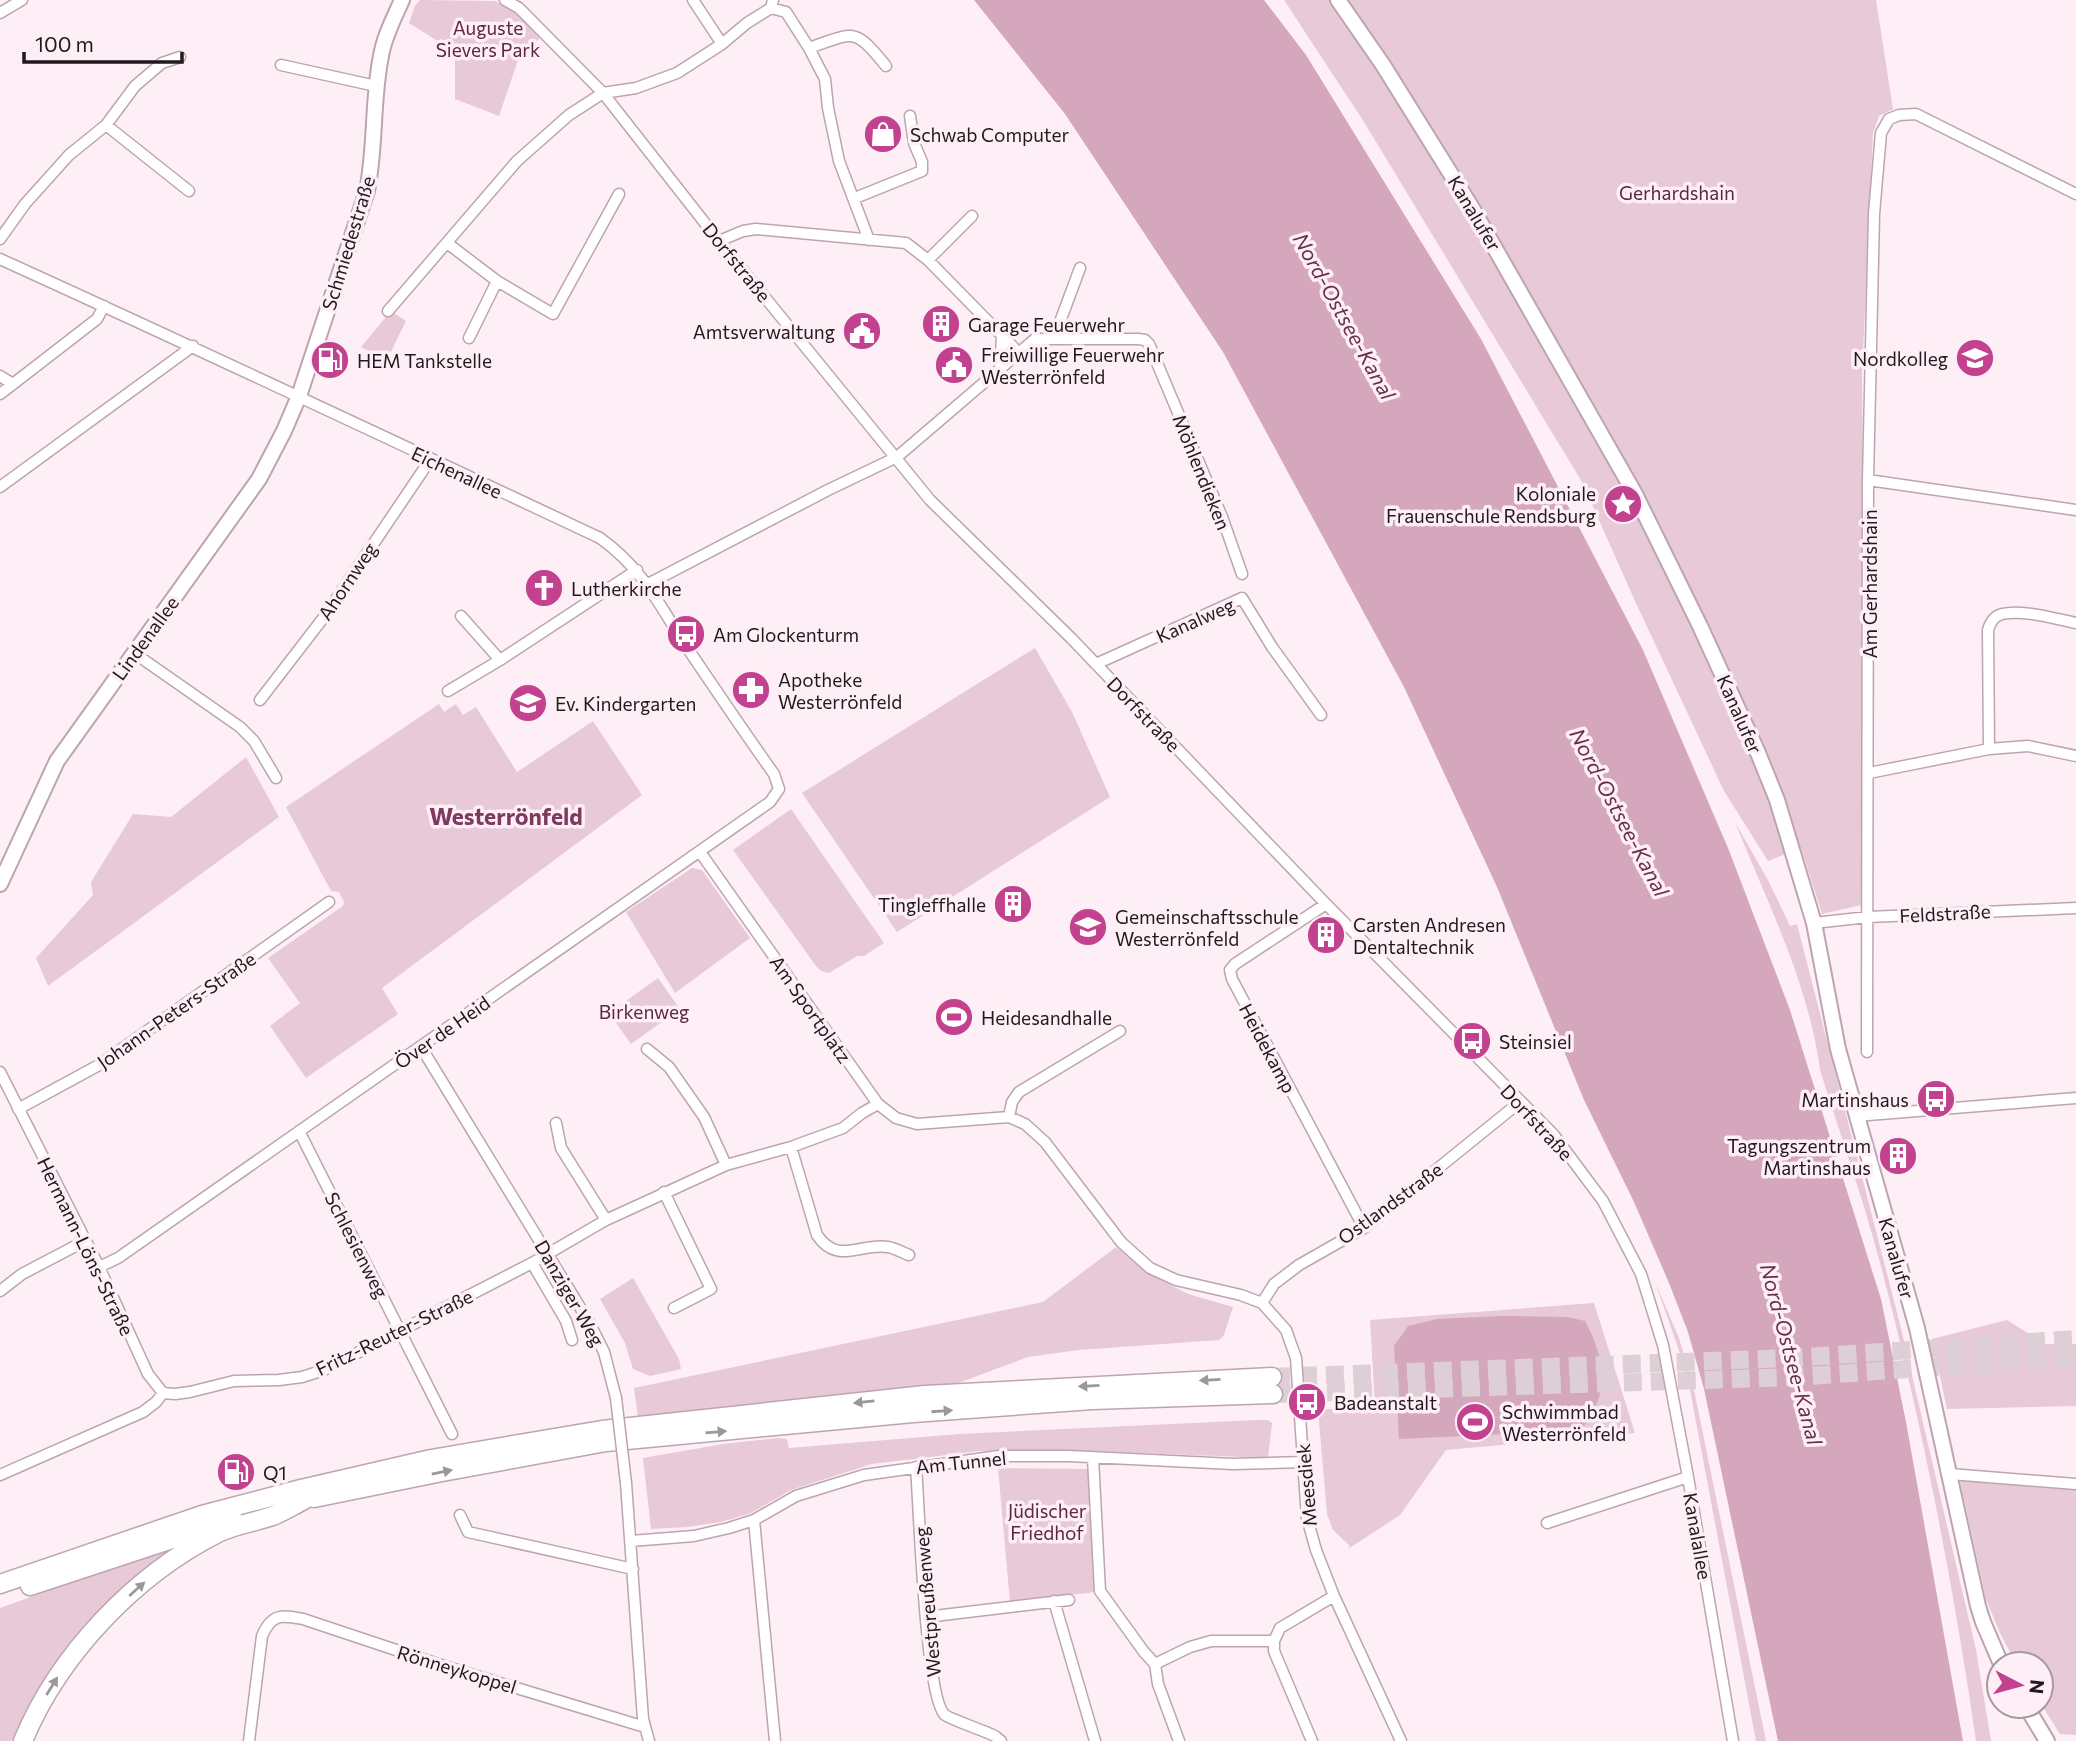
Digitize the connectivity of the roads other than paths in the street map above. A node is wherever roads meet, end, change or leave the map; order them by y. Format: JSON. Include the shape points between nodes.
{"nodes":[{"id":1,"x":22,"y":0,"type":"edge"},
{"id":2,"x":402,"y":0,"type":"edge"},
{"id":3,"x":505,"y":0,"type":"edge"},
{"id":4,"x":693,"y":0,"type":"edge"},
{"id":5,"x":1338,"y":0,"type":"edge"},
{"id":6,"x":772,"y":4,"type":"edge"},
{"id":7,"x":0,"y":13,"type":"edge"},
{"id":8,"x":722,"y":44,"type":"junction"},
{"id":9,"x":809,"y":48,"type":"junction"},
{"id":10,"x":180,"y":57,"type":"dead end"},
{"id":11,"x":281,"y":65,"type":"dead end"},
{"id":12,"x":886,"y":66,"type":"dead end"},
{"id":13,"x":376,"y":86,"type":"junction"},
{"id":14,"x":603,"y":93,"type":"junction"},
{"id":15,"x":910,"y":116,"type":"dead end"},
{"id":16,"x":106,"y":125,"type":"junction"},
{"id":17,"x":189,"y":191,"type":"dead end"},
{"id":18,"x":619,"y":194,"type":"dead end"},
{"id":19,"x":2076,"y":194,"type":"edge"},
{"id":20,"x":855,"y":198,"type":"junction"},
{"id":21,"x":972,"y":216,"type":"dead end"},
{"id":22,"x":0,"y":239,"type":"edge"},
{"id":23,"x":869,"y":240,"type":"junction"},
{"id":24,"x":719,"y":241,"type":"junction"},
{"id":25,"x":447,"y":243,"type":"junction"},
{"id":26,"x":0,"y":259,"type":"edge"},
{"id":27,"x":928,"y":260,"type":"junction"},
{"id":28,"x":1080,"y":268,"type":"dead end"},
{"id":29,"x":498,"y":281,"type":"junction"},
{"id":30,"x":104,"y":306,"type":"junction"},
{"id":31,"x":388,"y":311,"type":"dead end"},
{"id":32,"x":1002,"y":337,"type":"junction"},
{"id":33,"x":469,"y":338,"type":"dead end"},
{"id":34,"x":1054,"y":338,"type":"junction"},
{"id":35,"x":194,"y":346,"type":"junction"},
{"id":36,"x":1019,"y":353,"type":"junction"},
{"id":37,"x":1000,"y":369,"type":"junction"},
{"id":38,"x":0,"y":376,"type":"edge"},
{"id":39,"x":13,"y":384,"type":"junction"},
{"id":40,"x":0,"y":394,"type":"edge"},
{"id":41,"x":299,"y":396,"type":"junction"},
{"id":42,"x":897,"y":457,"type":"junction"},
{"id":43,"x":430,"y":460,"type":"junction"},
{"id":44,"x":1868,"y":480,"type":"junction"},
{"id":45,"x":0,"y":487,"type":"edge"},
{"id":46,"x":2076,"y":510,"type":"edge"},
{"id":47,"x":636,"y":570,"type":"junction"},
{"id":48,"x":1242,"y":574,"type":"dead end"},
{"id":49,"x":648,"y":584,"type":"junction"},
{"id":50,"x":461,"y":616,"type":"dead end"},
{"id":51,"x":2076,"y":623,"type":"edge"},
{"id":52,"x":134,"y":653,"type":"junction"},
{"id":53,"x":500,"y":660,"type":"junction"},
{"id":54,"x":1096,"y":664,"type":"junction"},
{"id":55,"x":449,"y":691,"type":"dead end"},
{"id":56,"x":260,"y":700,"type":"dead end"},
{"id":57,"x":1321,"y":715,"type":"dead end"},
{"id":58,"x":1989,"y":749,"type":"junction"},
{"id":59,"x":2076,"y":756,"type":"edge"},
{"id":60,"x":1869,"y":773,"type":"junction"},
{"id":61,"x":276,"y":778,"type":"dead end"},
{"id":62,"x":700,"y":852,"type":"junction"},
{"id":63,"x":0,"y":884,"type":"edge"},
{"id":64,"x":328,"y":902,"type":"dead end"},
{"id":65,"x":1326,"y":904,"type":"junction"},
{"id":66,"x":2076,"y":908,"type":"edge"},
{"id":67,"x":1868,"y":917,"type":"junction"},
{"id":68,"x":1814,"y":923,"type":"junction"},
{"id":69,"x":1120,"y":1031,"type":"dead end"},
{"id":70,"x":421,"y":1047,"type":"junction"},
{"id":71,"x":647,"y":1049,"type":"dead end"},
{"id":72,"x":1867,"y":1052,"type":"dead end"},
{"id":73,"x":0,"y":1072,"type":"edge"},
{"id":74,"x":2076,"y":1098,"type":"edge"},
{"id":75,"x":1520,"y":1102,"type":"junction"},
{"id":76,"x":878,"y":1104,"type":"junction"},
{"id":77,"x":18,"y":1109,"type":"junction"},
{"id":78,"x":1856,"y":1116,"type":"junction"},
{"id":79,"x":1009,"y":1117,"type":"junction"},
{"id":80,"x":556,"y":1124,"type":"dead end"},
{"id":81,"x":299,"y":1131,"type":"junction"},
{"id":82,"x":790,"y":1147,"type":"junction"},
{"id":83,"x":726,"y":1165,"type":"junction"},
{"id":84,"x":664,"y":1192,"type":"junction"},
{"id":85,"x":606,"y":1220,"type":"junction"},
{"id":86,"x":1364,"y":1228,"type":"junction"},
{"id":87,"x":85,"y":1241,"type":"junction"},
{"id":88,"x":549,"y":1254,"type":"junction"},
{"id":89,"x":909,"y":1255,"type":"dead end"},
{"id":90,"x":532,"y":1263,"type":"junction"},
{"id":91,"x":99,"y":1267,"type":"junction"},
{"id":92,"x":0,"y":1291,"type":"edge"},
{"id":93,"x":1262,"y":1303,"type":"junction"},
{"id":94,"x":674,"y":1308,"type":"dead end"},
{"id":95,"x":401,"y":1331,"type":"junction"},
{"id":96,"x":572,"y":1340,"type":"dead end"},
{"id":97,"x":163,"y":1393,"type":"junction"},
{"id":98,"x":452,"y":1434,"type":"dead end"},
{"id":99,"x":1093,"y":1458,"type":"junction"},
{"id":100,"x":1304,"y":1462,"type":"junction"},
{"id":101,"x":916,"y":1467,"type":"junction"},
{"id":102,"x":1950,"y":1474,"type":"junction"},
{"id":103,"x":0,"y":1475,"type":"edge"},
{"id":104,"x":1688,"y":1477,"type":"junction"},
{"id":105,"x":2076,"y":1483,"type":"edge"},
{"id":106,"x":303,"y":1500,"type":"junction"},
{"id":107,"x":460,"y":1515,"type":"dead end"},
{"id":108,"x":754,"y":1520,"type":"junction"},
{"id":109,"x":1547,"y":1523,"type":"dead end"},
{"id":110,"x":631,"y":1541,"type":"junction"},
{"id":111,"x":633,"y":1569,"type":"junction"},
{"id":112,"x":0,"y":1584,"type":"edge"},
{"id":113,"x":1334,"y":1595,"type":"junction"},
{"id":114,"x":0,"y":1596,"type":"edge"},
{"id":115,"x":1069,"y":1600,"type":"dead end"},
{"id":116,"x":1054,"y":1601,"type":"junction"},
{"id":117,"x":926,"y":1617,"type":"junction"},
{"id":118,"x":1274,"y":1641,"type":"junction"},
{"id":119,"x":1995,"y":1650,"type":"edge"},
{"id":120,"x":1155,"y":1664,"type":"junction"},
{"id":121,"x":2034,"y":1720,"type":"edge"},
{"id":122,"x":645,"y":1727,"type":"junction"},
{"id":123,"x":23,"y":1741,"type":"edge"},
{"id":124,"x":248,"y":1741,"type":"edge"},
{"id":125,"x":649,"y":1741,"type":"edge"},
{"id":126,"x":775,"y":1741,"type":"edge"},
{"id":127,"x":1001,"y":1741,"type":"edge"},
{"id":128,"x":1095,"y":1741,"type":"edge"},
{"id":129,"x":1179,"y":1741,"type":"edge"},
{"id":130,"x":1312,"y":1741,"type":"edge"},
{"id":131,"x":1401,"y":1741,"type":"edge"},
{"id":132,"x":1733,"y":1741,"type":"edge"},
{"id":133,"x":2047,"y":1741,"type":"edge"}],
"edges":[{"from":1,"to":7,"type":"street"},
{"from":2,"to":13,"type":"street","name":"Schmiedestraße","via":[[381,52]]},
{"from":3,"to":14,"type":"street","name":"Dorfstraße","via":[[519,8]]},
{"from":4,"to":8,"type":"street"},
{"from":5,"to":68,"type":"street","name":"Kanalufer","via":[[1451,172],[1635,494],[1758,753]]},
{"from":6,"to":8,"type":"street"},
{"from":6,"to":9,"type":"street","via":[[786,12]]},
{"from":8,"to":14,"type":"street","via":[[677,73],[636,88]]},
{"from":9,"to":12,"type":"street","via":[[846,35],[861,37]]},
{"from":9,"to":20,"type":"street","via":[[825,79],[839,161]]},
{"from":10,"to":16,"type":"street","via":[[162,63],[135,86]]},
{"from":11,"to":13,"type":"street"},
{"from":13,"to":41,"type":"street","name":"Schmiedestraße","via":[[368,191]]},
{"from":14,"to":24,"type":"street","name":"Dorfstraße"},
{"from":14,"to":25,"type":"street","via":[[569,115],[517,161]]},
{"from":15,"to":20,"type":"street","via":[[922,171]]},
{"from":16,"to":17,"type":"street"},
{"from":16,"to":22,"type":"street","via":[[69,155]]},
{"from":18,"to":29,"type":"street","via":[[553,314]]},
{"from":19,"to":44,"type":"street","name":"Am Gerhardshain","via":[[1916,114],[1889,119],[1881,133],[1874,214]]},
{"from":20,"to":23,"type":"street"},
{"from":21,"to":27,"type":"street"},
{"from":23,"to":24,"type":"street","via":[[756,229]]},
{"from":23,"to":27,"type":"street","via":[[906,243]]},
{"from":24,"to":42,"type":"street","name":"Dorfstraße"},
{"from":25,"to":29,"type":"street"},
{"from":25,"to":31,"type":"street"},
{"from":26,"to":30,"type":"street","name":"Eichenallee"},
{"from":27,"to":32,"type":"street"},
{"from":28,"to":34,"type":"street"},
{"from":29,"to":33,"type":"street"},
{"from":30,"to":35,"type":"street","name":"Eichenallee"},
{"from":30,"to":39,"type":"street","via":[[97,318]]},
{"from":32,"to":36,"type":"street"},
{"from":32,"to":37,"type":"street"},
{"from":34,"to":36,"type":"street","name":"Möhlendieken","via":[[1035,339]]},
{"from":34,"to":48,"type":"street","name":"Möhlendieken","via":[[1138,339],[1149,344]]},
{"from":35,"to":41,"type":"street","name":"Eichenallee"},
{"from":35,"to":45,"type":"street"},
{"from":36,"to":37,"type":"street","name":"Möhlendieken"},
{"from":37,"to":42,"type":"street","name":"Möhlendieken"},
{"from":38,"to":39,"type":"street"},
{"from":39,"to":40,"type":"street"},
{"from":41,"to":43,"type":"street","name":"Eichenallee"},
{"from":41,"to":52,"type":"street","name":"Lindenallee","via":[[258,480]]},
{"from":42,"to":49,"type":"street"},
{"from":42,"to":54,"type":"street","name":"Dorfstraße","via":[[930,500]]},
{"from":43,"to":47,"type":"street","name":"Eichenallee","via":[[600,538]]},
{"from":43,"to":56,"type":"street","name":"Ahornweg","via":[[324,617]]},
{"from":44,"to":46,"type":"street"},
{"from":44,"to":60,"type":"street","name":"Am Gerhardshain"},
{"from":47,"to":49,"type":"street","name":"Eichenallee"},
{"from":47,"to":53,"type":"street"},
{"from":49,"to":62,"type":"street","name":"Över de Heid","via":[[774,774],[779,789],[770,802]]},
{"from":50,"to":53,"type":"street"},
{"from":51,"to":58,"type":"street","via":[[2025,614],[2001,614],[1990,621]]},
{"from":52,"to":61,"type":"street","via":[[240,727]]},
{"from":52,"to":63,"type":"street","name":"Lindenallee","via":[[57,761]]},
{"from":53,"to":55,"type":"street"},
{"from":54,"to":57,"type":"street","name":"Kanalweg","via":[[1242,598]]},
{"from":54,"to":65,"type":"street","name":"Dorfstraße"},
{"from":58,"to":59,"type":"street","via":[[2028,746]]},
{"from":58,"to":60,"type":"street"},
{"from":60,"to":67,"type":"street","name":"Am Gerhardshain"},
{"from":62,"to":70,"type":"street","name":"Över de Heid"},
{"from":62,"to":76,"type":"street","name":"Am Sportplatz"},
{"from":64,"to":77,"type":"street","name":"Johann-Peters-Straße","via":[[99,1065]]},
{"from":65,"to":75,"type":"street","name":"Dorfstraße"},
{"from":65,"to":86,"type":"street","name":"Heidekamp","via":[[1230,971]]},
{"from":66,"to":67,"type":"street","name":"Feldstraße"},
{"from":67,"to":68,"type":"street","name":"Feldstraße"},
{"from":67,"to":72,"type":"street","name":"Am Gerhardshain"},
{"from":68,"to":78,"type":"street","name":"Kanalufer"},
{"from":69,"to":79,"type":"street","via":[[1019,1093]]},
{"from":70,"to":81,"type":"street","name":"Över de Heid"},
{"from":70,"to":88,"type":"street","name":"Danziger Weg"},
{"from":71,"to":83,"type":"street","via":[[669,1067],[704,1117]]},
{"from":73,"to":77,"type":"street","name":"Hermann-Löns-Straße"},
{"from":74,"to":78,"type":"street"},
{"from":75,"to":86,"type":"street","name":"Ostlandstraße"},
{"from":75,"to":104,"type":"street","name":"Dorfstraße","via":[[1562,1145],[1603,1201],[1640,1274],[1663,1345]]},
{"from":76,"to":79,"type":"street","name":"Am Sportplatz","via":[[896,1118],[917,1125]]},
{"from":76,"to":82,"type":"street","name":"Fritz-Reuter-Straße","via":[[843,1128]]},
{"from":77,"to":87,"type":"street","name":"Hermann-Löns-Straße"},
{"from":78,"to":102,"type":"street","name":"Kanalufer","via":[[1917,1328]]},
{"from":79,"to":93,"type":"street","via":[[1045,1142],[1121,1242],[1150,1268],[1176,1280]]},
{"from":80,"to":85,"type":"street","via":[[561,1148]]},
{"from":81,"to":91,"type":"street","name":"Över de Heid"},
{"from":81,"to":95,"type":"street","name":"Schlesienweg"},
{"from":82,"to":83,"type":"street","name":"Fritz-Reuter-Straße"},
{"from":82,"to":89,"type":"street","via":[[824,1246],[836,1251],[887,1247]]},
{"from":83,"to":84,"type":"street","name":"Fritz-Reuter-Straße"},
{"from":84,"to":85,"type":"street","name":"Fritz-Reuter-Straße"},
{"from":84,"to":94,"type":"street","via":[[711,1289]]},
{"from":85,"to":88,"type":"street","name":"Fritz-Reuter-Straße"},
{"from":86,"to":93,"type":"street","name":"Ostlandstraße","via":[[1298,1265],[1274,1284]]},
{"from":87,"to":91,"type":"street","name":"Hermann-Löns-Straße"},
{"from":87,"to":92,"type":"street"},
{"from":88,"to":90,"type":"street","name":"Fritz-Reuter-Straße"},
{"from":88,"to":110,"type":"street","name":"Danziger Weg","bridge":true,"via":[[604,1352],[616,1398]]},
{"from":90,"to":95,"type":"street","name":"Fritz-Reuter-Straße"},
{"from":90,"to":96,"type":"street"},
{"from":91,"to":97,"type":"street","name":"Hermann-Löns-Straße","via":[[148,1374]]},
{"from":93,"to":100,"type":"street","name":"Meesdiek","via":[[1286,1330],[1296,1358]]},
{"from":95,"to":97,"type":"street","name":"Fritz-Reuter-Straße","via":[[302,1377],[234,1381],[190,1392]]},
{"from":95,"to":98,"type":"street","name":"Schlesienweg"},
{"from":97,"to":103,"type":"street","via":[[143,1412]]},
{"from":99,"to":100,"type":"street","name":"Am Tunnel"},
{"from":99,"to":101,"type":"street","name":"Am Tunnel","via":[[999,1456]]},
{"from":99,"to":120,"type":"street","via":[[1100,1591]]},
{"from":100,"to":113,"type":"street","name":"Meesdiek","via":[[1307,1518]]},
{"from":101,"to":108,"type":"street","name":"Am Tunnel","via":[[825,1486],[796,1496]]},
{"from":101,"to":117,"type":"street","name":"Westpreußenweg"},
{"from":102,"to":105,"type":"street"},
{"from":102,"to":119,"type":"street","name":"Kanalufer","via":[[1978,1606]]},
{"from":104,"to":109,"type":"street","name":"Kanalallee"},
{"from":104,"to":132,"type":"street","name":"Kanalallee"},
{"from":106,"to":112,"type":"highway","one_way":true,"via":[[606,1442],[1273,1385],[925,1395],[589,1432],[431,1459],[301,1489],[202,1515]]},
{"from":106,"to":114,"type":"highway"},
{"from":123,"to":106,"type":"highway","one_way":true,"via":[[66,1664],[139,1586],[222,1531],[276,1515]]},
{"from":107,"to":111,"type":"street","via":[[468,1532]]},
{"from":108,"to":110,"type":"street","name":"Am Tunnel","via":[[694,1536]]},
{"from":108,"to":126,"type":"street"},
{"from":110,"to":111,"type":"street","name":"Danziger Weg"},
{"from":111,"to":122,"type":"street","name":"Danziger Weg"},
{"from":113,"to":118,"type":"street","via":[[1280,1628]]},
{"from":113,"to":131,"type":"street","name":"Meesdiek"},
{"from":115,"to":116,"type":"street"},
{"from":116,"to":117,"type":"street"},
{"from":116,"to":128,"type":"street"},
{"from":117,"to":127,"type":"street","name":"Westpreußenweg","via":[[938,1702],[945,1715]]},
{"from":118,"to":120,"type":"street","via":[[1211,1641]]},
{"from":118,"to":130,"type":"street","via":[[1274,1651]]},
{"from":120,"to":129,"type":"street"},
{"from":121,"to":133,"type":"street"},
{"from":122,"to":124,"type":"street","name":"Rönneykoppel","via":[[286,1616],[270,1621],[262,1636]]},
{"from":122,"to":125,"type":"street","name":"Danziger Weg"}]}
